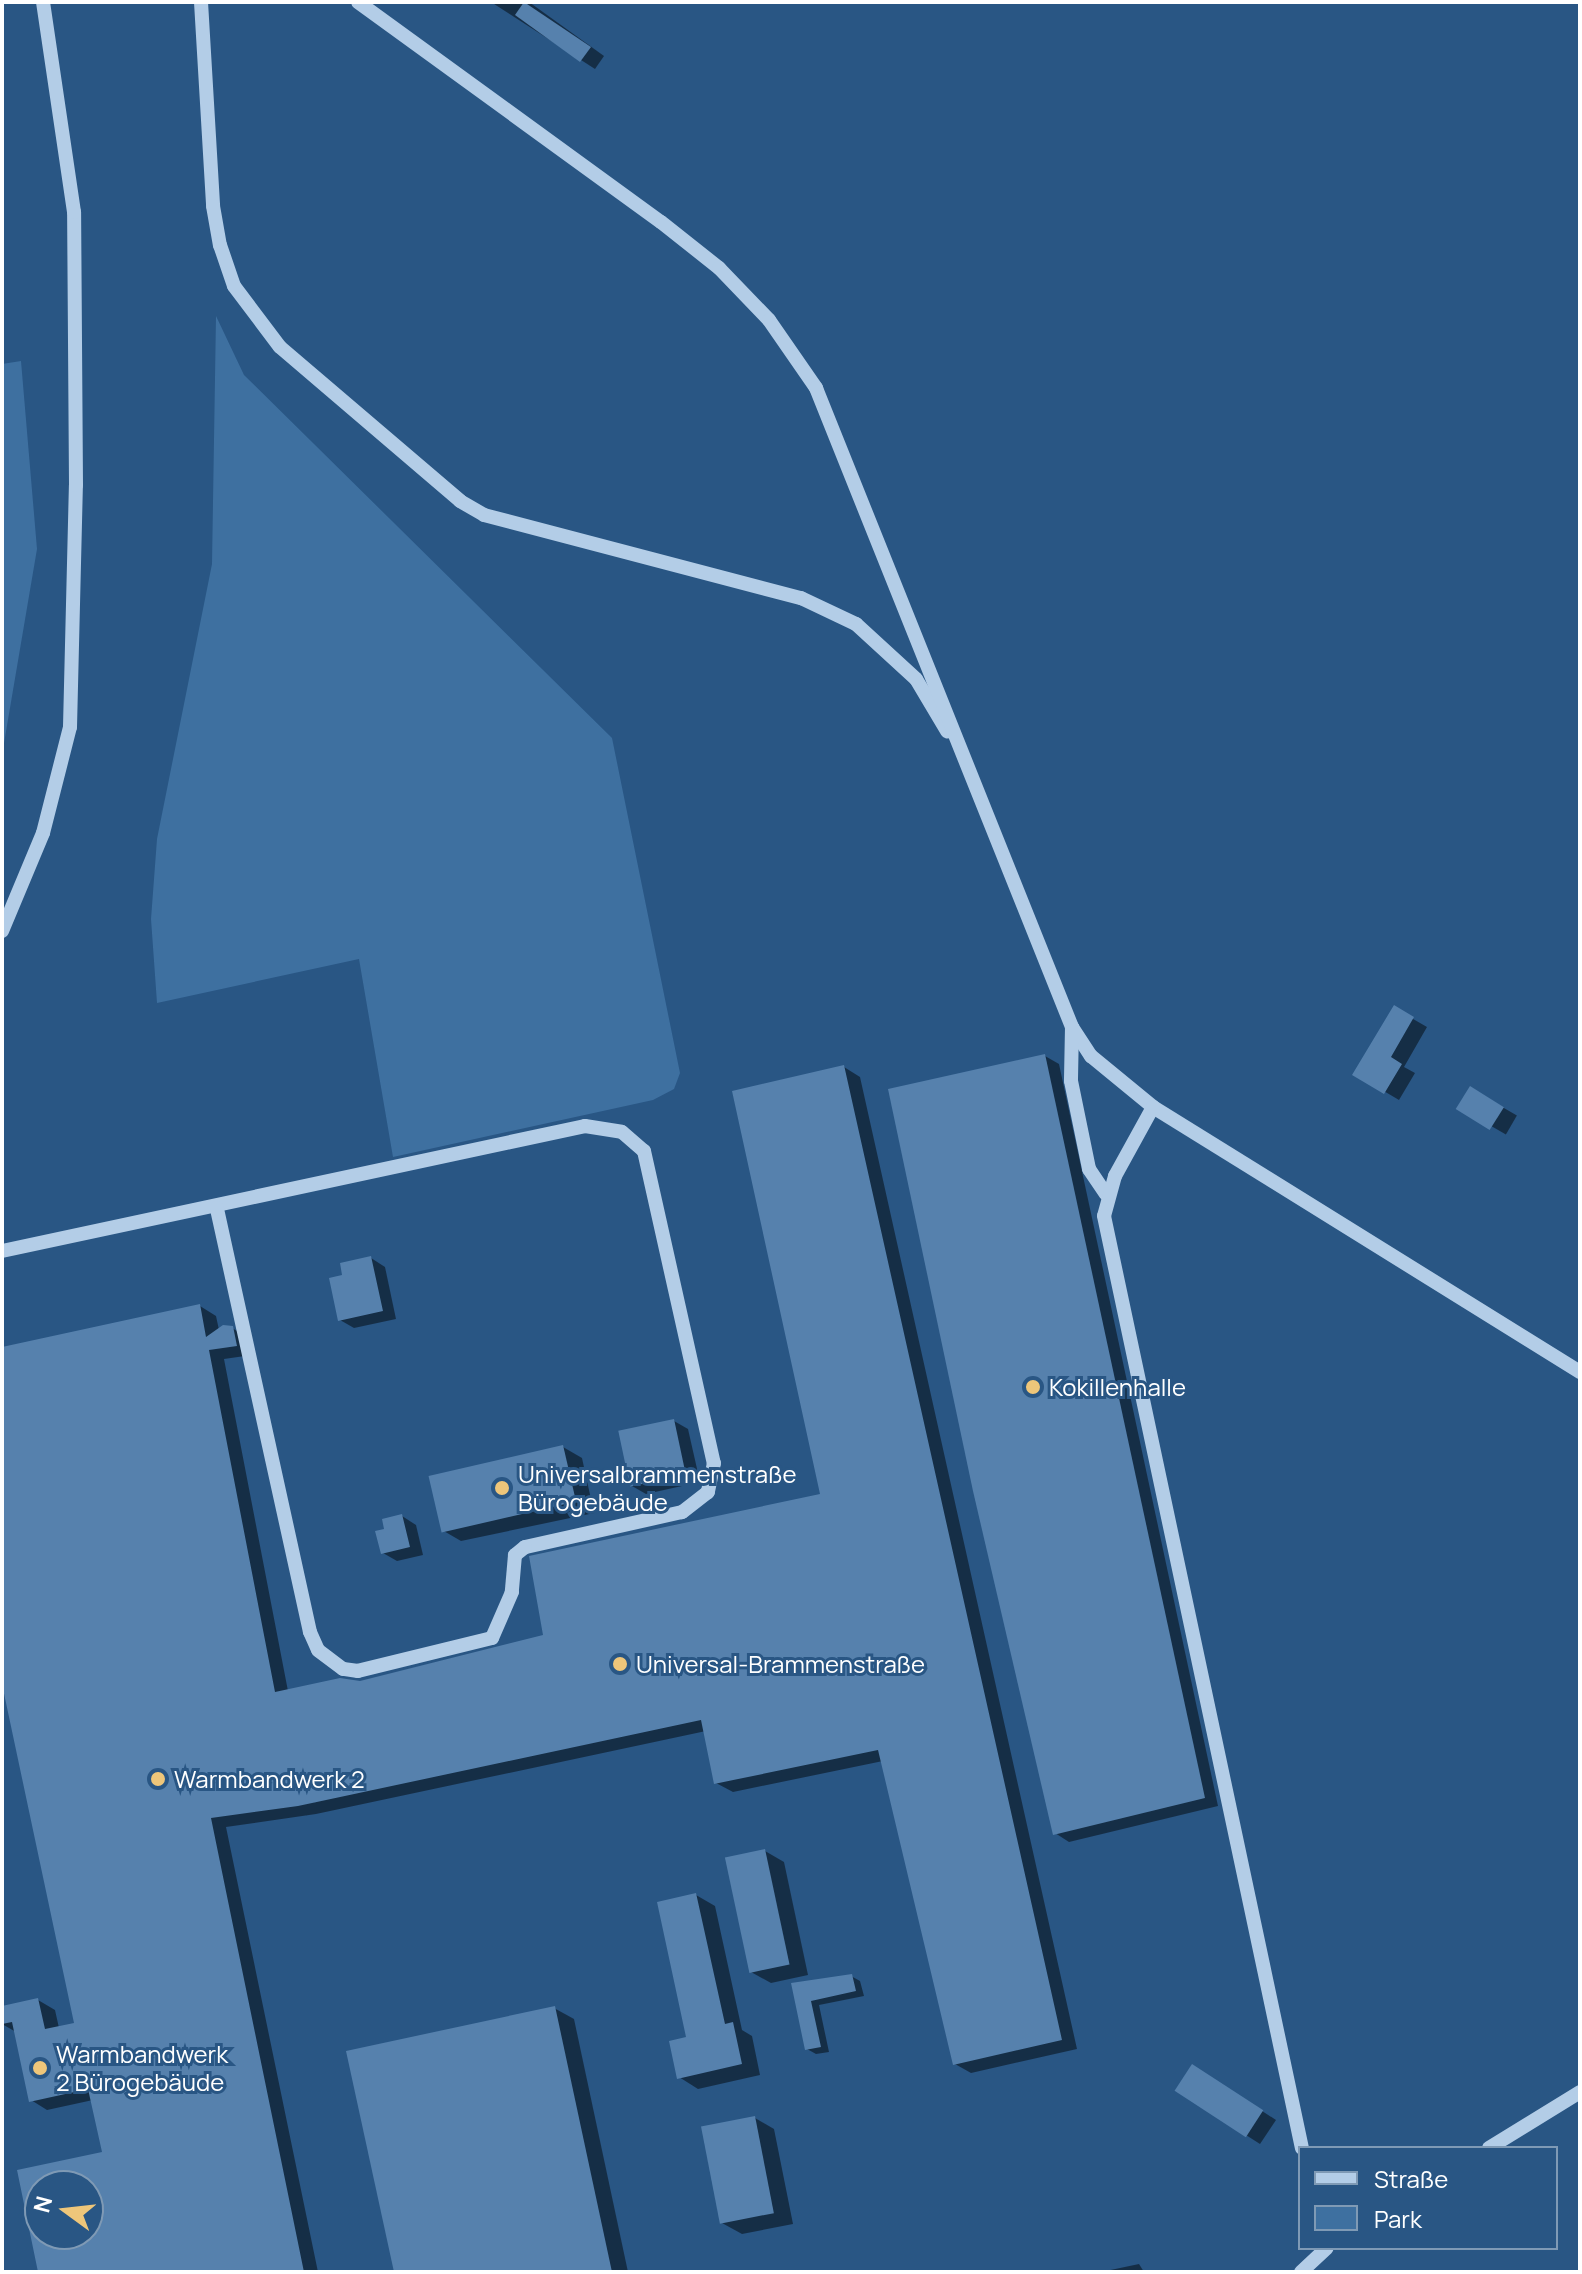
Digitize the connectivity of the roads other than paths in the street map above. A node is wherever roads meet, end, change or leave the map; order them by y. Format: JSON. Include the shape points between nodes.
{"nodes":[{"id":1,"x":43,"y":2,"type":"edge"},
{"id":2,"x":201,"y":2,"type":"edge"},
{"id":3,"x":358,"y":2,"type":"edge"},
{"id":4,"x":970,"y":769,"type":"junction"},
{"id":5,"x":2,"y":931,"type":"edge"},
{"id":6,"x":1072,"y":1027,"type":"junction"},
{"id":7,"x":1153,"y":1107,"type":"junction"},
{"id":8,"x":1106,"y":1194,"type":"junction"},
{"id":9,"x":217,"y":1208,"type":"junction"},
{"id":10,"x":2,"y":1251,"type":"edge"},
{"id":11,"x":1580,"y":1372,"type":"edge"},
{"id":12,"x":1580,"y":2092,"type":"edge"},
{"id":13,"x":1302,"y":2146,"type":"edge"},
{"id":14,"x":1492,"y":2146,"type":"edge"},
{"id":15,"x":1322,"y":2250,"type":"edge"},
{"id":16,"x":1301,"y":2272,"type":"edge"}],
"edges":[{"from":1,"to":5,"type":"lane","via":[[74,212],[76,485],[70,727],[43,833]]},
{"from":2,"to":4,"type":"lane","via":[[220,245],[234,286],[280,347],[460,501],[484,515],[801,598],[856,624],[916,679]]},
{"from":3,"to":4,"type":"lane","via":[[661,222],[719,268],[769,320],[816,388]]},
{"from":4,"to":6,"type":"lane"},
{"from":6,"to":7,"type":"lane","via":[[1091,1056]]},
{"from":6,"to":8,"type":"lane","via":[[1071,1081],[1086,1155]]},
{"from":7,"to":8,"type":"lane"},
{"from":7,"to":11,"type":"lane"},
{"from":8,"to":13,"type":"lane","via":[[1104,1216]]},
{"from":9,"to":9,"type":"lane","via":[[585,1126],[622,1132],[644,1151],[714,1463],[708,1492],[682,1512],[525,1547],[515,1555],[512,1592],[492,1638],[358,1671],[343,1669],[318,1650],[310,1632]]},
{"from":9,"to":10,"type":"lane"},
{"from":12,"to":14,"type":"lane"},
{"from":15,"to":16,"type":"lane"}]}
